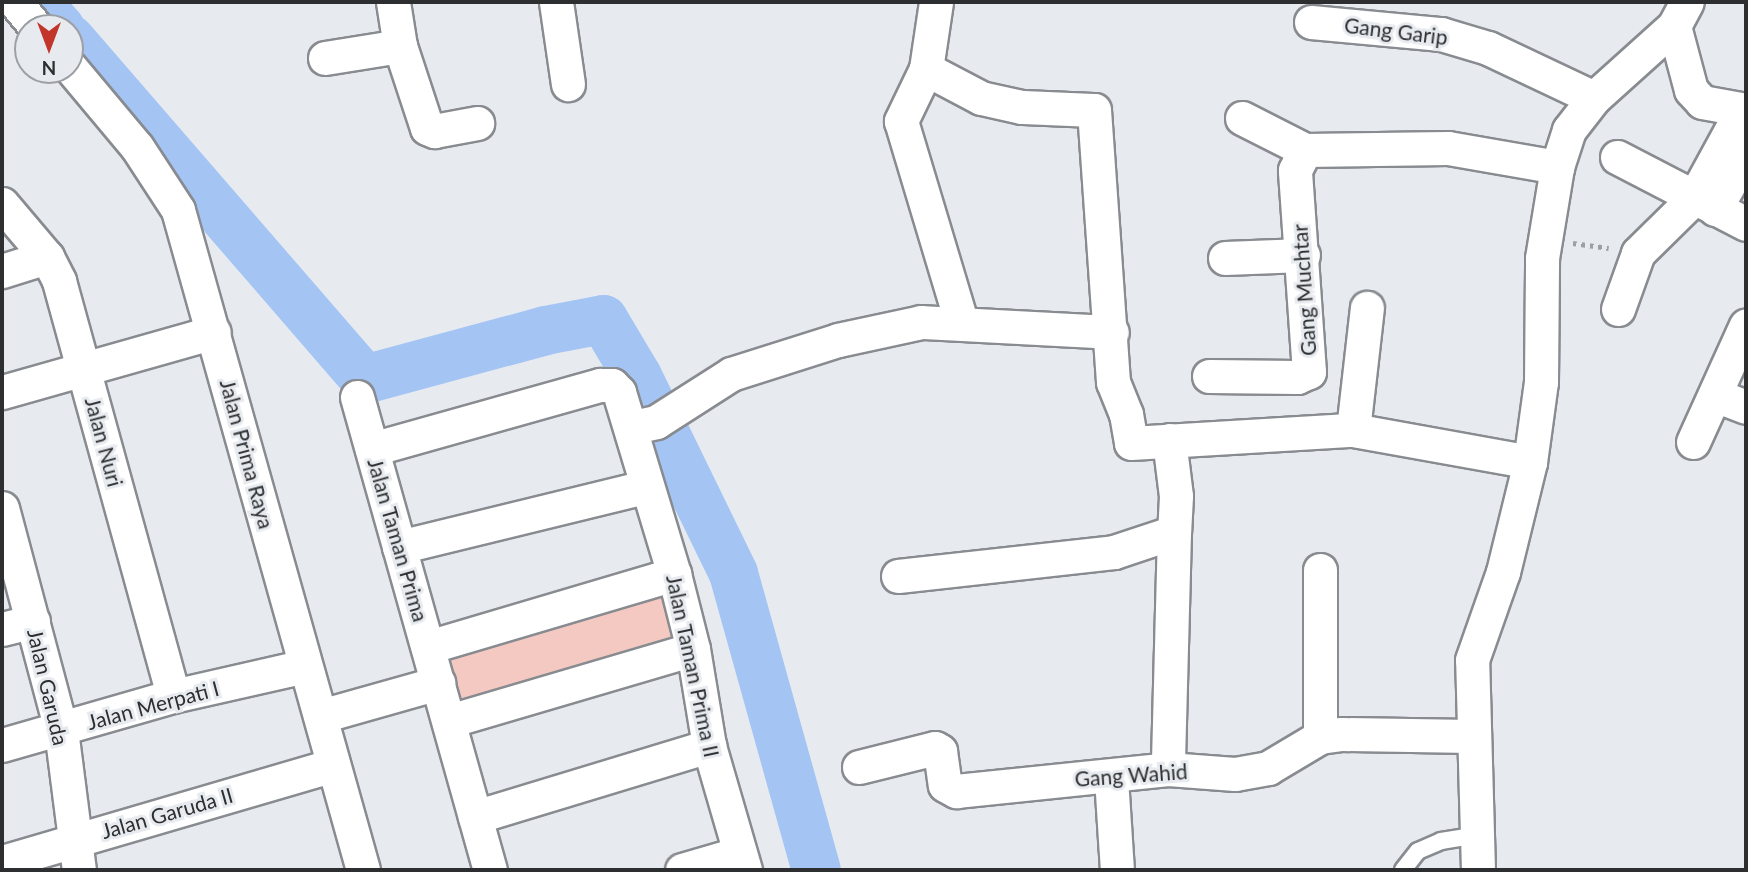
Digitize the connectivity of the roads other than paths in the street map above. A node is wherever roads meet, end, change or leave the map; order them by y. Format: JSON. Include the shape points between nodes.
{"nodes":[{"id":1,"x":393,"y":2,"type":"edge"},
{"id":2,"x":556,"y":2,"type":"edge"},
{"id":3,"x":936,"y":2,"type":"edge"},
{"id":4,"x":1681,"y":14,"type":"edge"},
{"id":5,"x":1311,"y":22,"type":"dead end"},
{"id":6,"x":400,"y":46,"type":"junction"},
{"id":7,"x":324,"y":58,"type":"dead end"},
{"id":8,"x":926,"y":69,"type":"junction"},
{"id":9,"x":84,"y":84,"type":"edge"},
{"id":10,"x":568,"y":84,"type":"dead end"},
{"id":11,"x":1594,"y":98,"type":"junction"},
{"id":12,"x":1744,"y":110,"type":"edge"},
{"id":13,"x":1242,"y":118,"type":"dead end"},
{"id":14,"x":477,"y":123,"type":"dead end"},
{"id":15,"x":1305,"y":150,"type":"junction"},
{"id":16,"x":1746,"y":154,"type":"edge"},
{"id":17,"x":1617,"y":157,"type":"dead end"},
{"id":18,"x":1557,"y":167,"type":"junction"},
{"id":19,"x":2,"y":204,"type":"edge"},
{"id":20,"x":1705,"y":204,"type":"junction"},
{"id":21,"x":1746,"y":224,"type":"edge"},
{"id":22,"x":1303,"y":255,"type":"junction"},
{"id":23,"x":47,"y":257,"type":"junction"},
{"id":24,"x":1225,"y":258,"type":"dead end"},
{"id":25,"x":2,"y":271,"type":"edge"},
{"id":26,"x":1367,"y":308,"type":"dead end"},
{"id":27,"x":1618,"y":309,"type":"dead end"},
{"id":28,"x":961,"y":321,"type":"junction"},
{"id":29,"x":1746,"y":325,"type":"edge"},
{"id":30,"x":214,"y":332,"type":"junction"},
{"id":31,"x":1112,"y":332,"type":"junction"},
{"id":32,"x":83,"y":368,"type":"junction"},
{"id":33,"x":1209,"y":376,"type":"dead end"},
{"id":34,"x":2,"y":392,"type":"edge"},
{"id":35,"x":1715,"y":394,"type":"junction"},
{"id":36,"x":357,"y":397,"type":"dead end"},
{"id":37,"x":1746,"y":407,"type":"edge"},
{"id":38,"x":654,"y":419,"type":"junction"},
{"id":39,"x":1353,"y":430,"type":"junction"},
{"id":40,"x":1168,"y":440,"type":"junction"},
{"id":41,"x":1693,"y":442,"type":"dead end"},
{"id":42,"x":372,"y":449,"type":"junction"},
{"id":43,"x":1530,"y":462,"type":"junction"},
{"id":44,"x":646,"y":487,"type":"junction"},
{"id":45,"x":2,"y":508,"type":"edge"},
{"id":46,"x":1174,"y":532,"type":"junction"},
{"id":47,"x":399,"y":547,"type":"junction"},
{"id":48,"x":1320,"y":570,"type":"dead end"},
{"id":49,"x":674,"y":574,"type":"junction"},
{"id":50,"x":898,"y":576,"type":"dead end"},
{"id":51,"x":17,"y":625,"type":"edge"},
{"id":52,"x":428,"y":647,"type":"junction"},
{"id":53,"x":693,"y":649,"type":"junction"},
{"id":54,"x":305,"y":666,"type":"junction"},
{"id":55,"x":438,"y":683,"type":"junction"},
{"id":56,"x":173,"y":696,"type":"junction"},
{"id":57,"x":321,"y":716,"type":"junction"},
{"id":58,"x":449,"y":721,"type":"junction"},
{"id":59,"x":61,"y":730,"type":"junction"},
{"id":60,"x":1472,"y":736,"type":"junction"},
{"id":61,"x":1320,"y":737,"type":"junction"},
{"id":62,"x":2,"y":746,"type":"edge"},
{"id":63,"x":709,"y":746,"type":"junction"},
{"id":64,"x":333,"y":765,"type":"junction"},
{"id":65,"x":859,"y":767,"type":"dead end"},
{"id":66,"x":1168,"y":769,"type":"junction"},
{"id":67,"x":1111,"y":778,"type":"junction"},
{"id":68,"x":475,"y":817,"type":"junction"},
{"id":69,"x":1478,"y":835,"type":"junction"},
{"id":70,"x":76,"y":856,"type":"edge"},
{"id":71,"x":2,"y":862,"type":"edge"},
{"id":72,"x":742,"y":862,"type":"edge"},
{"id":73,"x":360,"y":869,"type":"edge"},
{"id":74,"x":490,"y":870,"type":"edge"},
{"id":75,"x":682,"y":870,"type":"edge"},
{"id":76,"x":1116,"y":870,"type":"edge"},
{"id":77,"x":1403,"y":870,"type":"edge"},
{"id":78,"x":1478,"y":870,"type":"edge"}],
"edges":[{"from":1,"to":6,"type":"street"},
{"from":2,"to":10,"type":"street"},
{"from":3,"to":8,"type":"street"},
{"from":4,"to":11,"type":"street"},
{"from":4,"to":12,"type":"street","via":[[1691,90],[1702,102]]},
{"from":5,"to":11,"type":"street","name":"Gang Garip","via":[[1441,34],[1488,48]]},
{"from":6,"to":7,"type":"street"},
{"from":6,"to":14,"type":"street","via":[[430,131]]},
{"from":8,"to":28,"type":"street","via":[[901,121]]},
{"from":8,"to":31,"type":"street","via":[[981,98],[1023,107],[1094,110]]},
{"from":9,"to":30,"type":"street","name":"Jalan Prima Raya","via":[[137,147],[178,210]]},
{"from":11,"to":18,"type":"street","via":[[1569,130]]},
{"from":12,"to":20,"type":"street"},
{"from":13,"to":15,"type":"street"},
{"from":15,"to":18,"type":"street","via":[[1448,148]]},
{"from":15,"to":22,"type":"street","name":"Gang Muchtar","via":[[1295,170]]},
{"from":16,"to":20,"type":"street"},
{"from":17,"to":20,"type":"street"},
{"from":18,"to":43,"type":"street","via":[[1544,238],[1541,382]]},
{"from":19,"to":23,"type":"street","name":"Jalan Nuri"},
{"from":20,"to":21,"type":"street"},
{"from":20,"to":27,"type":"street","via":[[1638,253]]},
{"from":22,"to":24,"type":"street"},
{"from":22,"to":33,"type":"street","name":"Gang Muchtar","via":[[1309,372],[1297,377]]},
{"from":23,"to":25,"type":"street"},
{"from":23,"to":32,"type":"street","name":"Jalan Nuri"},
{"from":26,"to":39,"type":"street"},
{"from":28,"to":31,"type":"street"},
{"from":28,"to":38,"type":"street","via":[[920,322],[838,340],[731,374]]},
{"from":29,"to":35,"type":"street"},
{"from":30,"to":32,"type":"street"},
{"from":30,"to":54,"type":"street","name":"Jalan Prima Raya"},
{"from":31,"to":40,"type":"street","via":[[1113,382],[1131,443]]},
{"from":32,"to":34,"type":"street"},
{"from":32,"to":56,"type":"street","name":"Jalan Nuri"},
{"from":35,"to":37,"type":"street"},
{"from":35,"to":41,"type":"street"},
{"from":36,"to":42,"type":"street","name":"Jalan Taman Prima"},
{"from":38,"to":42,"type":"street","name":"Jalan Taman Prima II","via":[[612,386],[600,385]]},
{"from":38,"to":44,"type":"street","name":"Jalan Taman Prima II"},
{"from":39,"to":40,"type":"street"},
{"from":39,"to":43,"type":"street"},
{"from":40,"to":46,"type":"street","via":[[1176,496]]},
{"from":42,"to":47,"type":"street","name":"Jalan Taman Prima"},
{"from":43,"to":60,"type":"street","via":[[1503,572],[1472,660]]},
{"from":44,"to":47,"type":"street"},
{"from":44,"to":49,"type":"street","name":"Jalan Taman Prima II"},
{"from":45,"to":51,"type":"street","name":"Jalan Garuda"},
{"from":46,"to":50,"type":"street","via":[[1114,552]]},
{"from":46,"to":66,"type":"street"},
{"from":47,"to":52,"type":"street","name":"Jalan Taman Prima"},
{"from":48,"to":61,"type":"street"},
{"from":49,"to":52,"type":"street"},
{"from":49,"to":53,"type":"street","name":"Jalan Taman Prima II"},
{"from":51,"to":59,"type":"street","name":"Jalan Garuda"},
{"from":52,"to":55,"type":"street","name":"Jalan Taman Prima"},
{"from":53,"to":58,"type":"street"},
{"from":53,"to":63,"type":"street","name":"Jalan Taman Prima II"},
{"from":54,"to":56,"type":"street","name":"Jalan Merpati I"},
{"from":54,"to":57,"type":"street","name":"Jalan Prima Raya"},
{"from":55,"to":57,"type":"street"},
{"from":55,"to":58,"type":"street","name":"Jalan Taman Prima"},
{"from":56,"to":59,"type":"street","name":"Jalan Merpati I"},
{"from":57,"to":64,"type":"street","name":"Jalan Prima Raya"},
{"from":58,"to":68,"type":"street","name":"Jalan Taman Prima"},
{"from":59,"to":62,"type":"street","name":"Jalan Merpati I"},
{"from":59,"to":70,"type":"street","name":"Jalan Garuda"},
{"from":60,"to":61,"type":"street"},
{"from":60,"to":69,"type":"street"},
{"from":61,"to":66,"type":"street","name":"Gang Wahid","via":[[1268,768],[1235,774]]},
{"from":63,"to":68,"type":"street"},
{"from":63,"to":72,"type":"street","name":"Jalan Taman Prima II"},
{"from":64,"to":70,"type":"street","name":"Jalan Garuda II"},
{"from":64,"to":73,"type":"street","name":"Jalan Prima Raya"},
{"from":65,"to":67,"type":"street","name":"Gang Wahid","via":[[935,748],[940,751],[945,785],[956,792],[1027,782]]},
{"from":66,"to":67,"type":"street","name":"Gang Wahid"},
{"from":67,"to":76,"type":"street"},
{"from":68,"to":74,"type":"street","name":"Jalan Taman Prima"},
{"from":69,"to":77,"type":"lane","via":[[1441,841],[1418,851]]},
{"from":69,"to":78,"type":"street"},
{"from":70,"to":71,"type":"street","name":"Jalan Garuda II"},
{"from":72,"to":75,"type":"street"}]}
